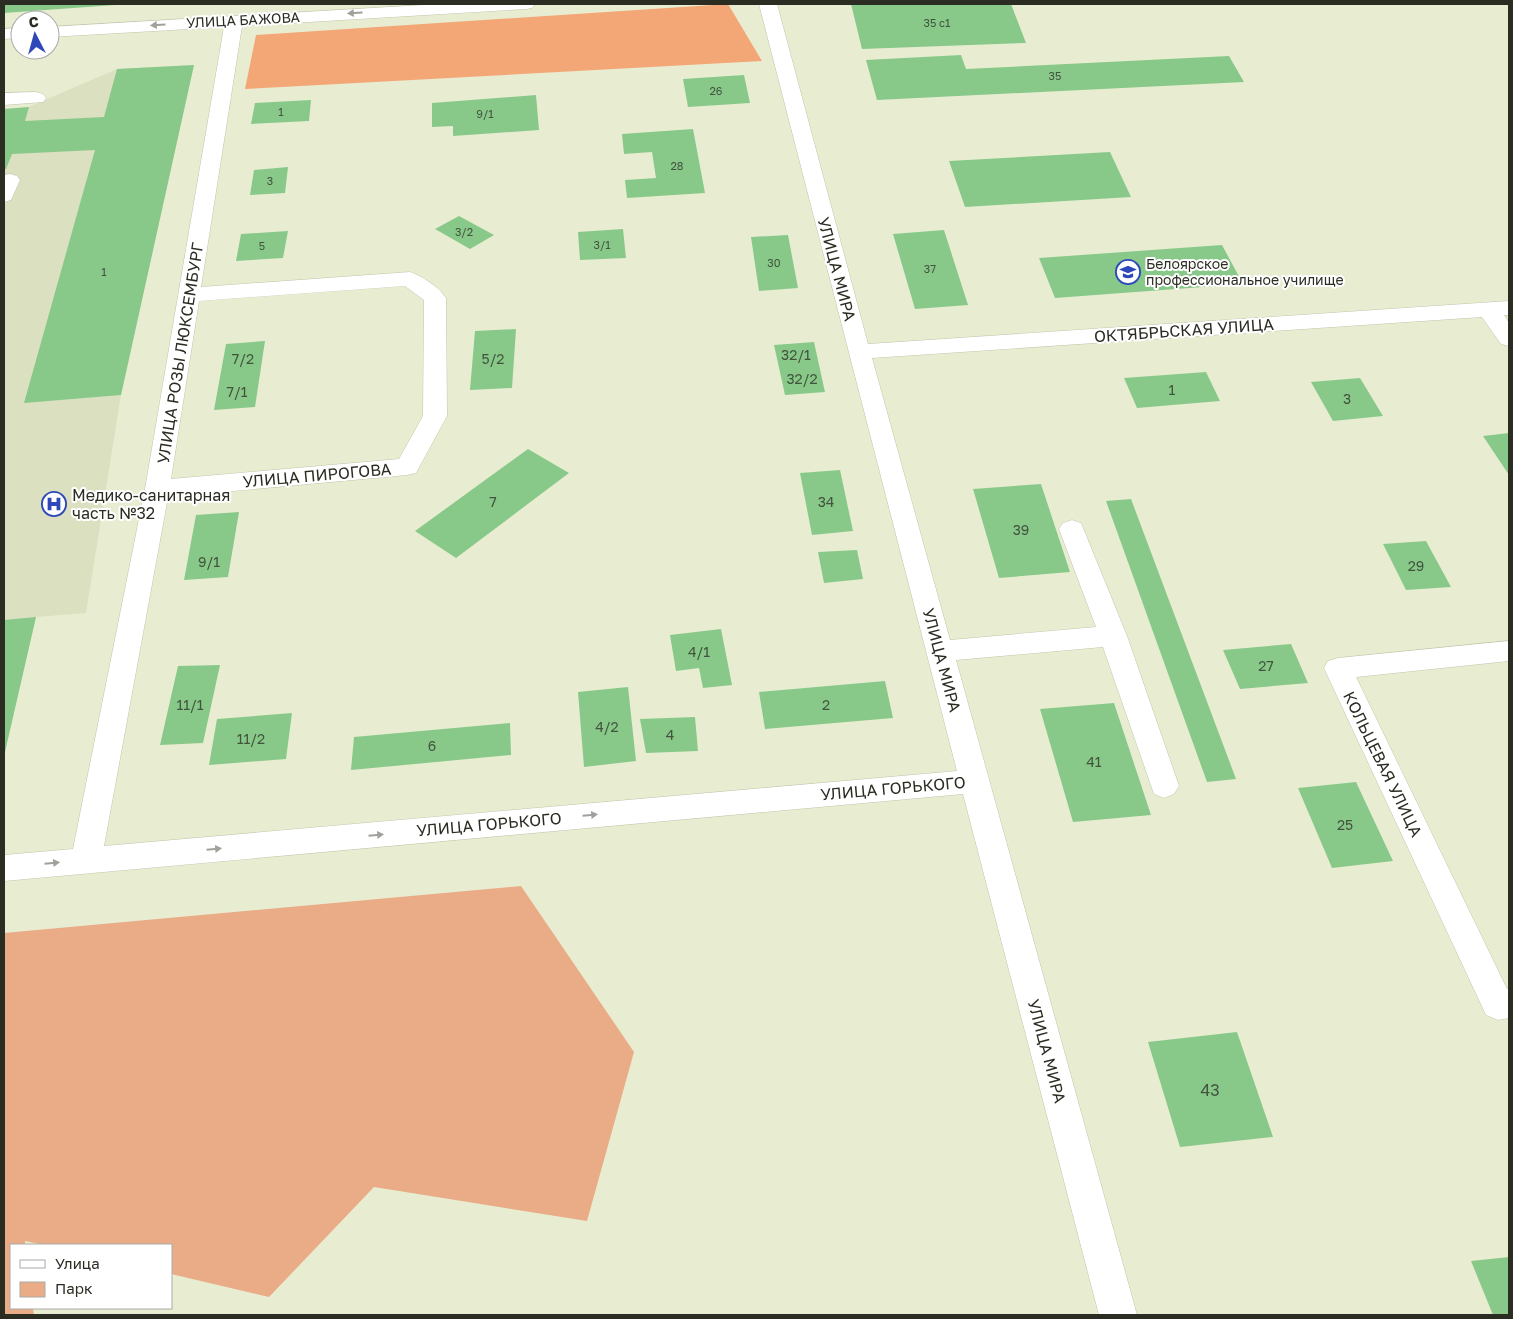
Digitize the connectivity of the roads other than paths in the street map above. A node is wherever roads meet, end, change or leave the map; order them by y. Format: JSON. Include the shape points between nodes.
{"nodes":[{"id":1,"x":526,"y":4,"type":"edge"},
{"id":2,"x":768,"y":4,"type":"edge"},
{"id":3,"x":234,"y":21,"type":"junction"},
{"id":4,"x":60,"y":31,"type":"edge"},
{"id":5,"x":36,"y":98,"type":"dead end"},
{"id":6,"x":4,"y":99,"type":"edge"},
{"id":7,"x":189,"y":295,"type":"junction"},
{"id":8,"x":1499,"y":309,"type":"edge"},
{"id":9,"x":1509,"y":339,"type":"edge"},
{"id":10,"x":859,"y":352,"type":"junction"},
{"id":11,"x":157,"y":489,"type":"junction"},
{"id":12,"x":1072,"y":529,"type":"dead end"},
{"id":13,"x":1113,"y":636,"type":"junction"},
{"id":14,"x":940,"y":651,"type":"junction"},
{"id":15,"x":1509,"y":651,"type":"edge"},
{"id":16,"x":975,"y":781,"type":"junction"},
{"id":17,"x":1164,"y":786,"type":"dead end"},
{"id":18,"x":86,"y":861,"type":"junction"},
{"id":19,"x":4,"y":868,"type":"edge"},
{"id":20,"x":1509,"y":1003,"type":"edge"},
{"id":21,"x":1118,"y":1315,"type":"edge"}],
"edges":[{"from":1,"to":3,"type":"street","name":"УЛИЦА БАЖОВА","one_way":true},
{"from":2,"to":10,"type":"street","name":"УЛИЦА МИРА"},
{"from":3,"to":4,"type":"street","name":"УЛИЦА БАЖОВА","one_way":true},
{"from":3,"to":7,"type":"street","name":"УЛИЦА РОЗЫ ЛЮКСЕМБУРГ"},
{"from":5,"to":6,"type":"street"},
{"from":7,"to":11,"type":"street","name":"УЛИЦА РОЗЫ ЛЮКСЕМБУРГ"},
{"from":7,"to":11,"type":"street","name":"УЛИЦА ПИРОГОВА","via":[[410,279],[435,298],[436,416],[407,467]]},
{"from":8,"to":9,"type":"street"},
{"from":8,"to":10,"type":"street","name":"ОКТЯБРЬСКАЯ УЛИЦА"},
{"from":10,"to":14,"type":"street","name":"УЛИЦА МИРА"},
{"from":11,"to":18,"type":"street","name":"УЛИЦА РОЗЫ ЛЮКСЕМБУРГ"},
{"from":12,"to":13,"type":"street"},
{"from":13,"to":14,"type":"street"},
{"from":13,"to":17,"type":"street"},
{"from":14,"to":16,"type":"street","name":"УЛИЦА МИРА"},
{"from":15,"to":20,"type":"street","name":"КОЛЬЦЕВАЯ УЛИЦА","via":[[1338,668],[1498,1004]]},
{"from":18,"to":16,"type":"street","name":"УЛИЦА ГОРЬКОГО","one_way":true},
{"from":16,"to":21,"type":"street","name":"УЛИЦА МИРА"},
{"from":19,"to":18,"type":"street","name":"УЛИЦА ГОРЬКОГО","one_way":true}]}
